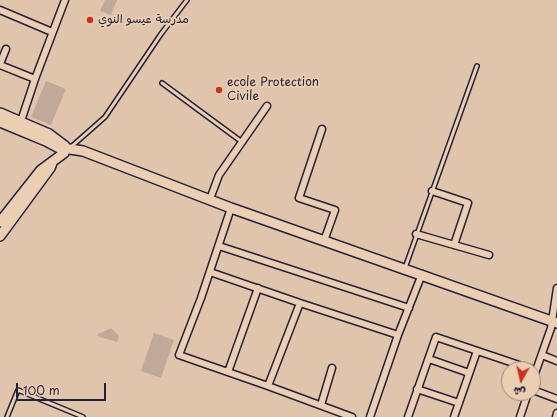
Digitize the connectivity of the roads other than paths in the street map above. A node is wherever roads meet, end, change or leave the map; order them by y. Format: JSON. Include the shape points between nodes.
{"nodes":[{"id":1,"x":64,"y":0,"type":"edge"},
{"id":2,"x":187,"y":0,"type":"edge"},
{"id":3,"x":0,"y":10,"type":"edge"},
{"id":4,"x":52,"y":32,"type":"junction"},
{"id":5,"x":6,"y":49,"type":"dead end"},
{"id":6,"x":0,"y":64,"type":"edge"},
{"id":7,"x":477,"y":66,"type":"dead end"},
{"id":8,"x":34,"y":79,"type":"junction"},
{"id":9,"x":162,"y":83,"type":"dead end"},
{"id":10,"x":267,"y":106,"type":"dead end"},
{"id":11,"x":0,"y":113,"type":"edge"},
{"id":12,"x":0,"y":122,"type":"edge"},
{"id":13,"x":19,"y":126,"type":"junction"},
{"id":14,"x":322,"y":129,"type":"dead end"},
{"id":15,"x":242,"y":142,"type":"junction"},
{"id":16,"x":66,"y":149,"type":"junction"},
{"id":17,"x":54,"y":160,"type":"junction"},
{"id":18,"x":432,"y":192,"type":"junction"},
{"id":19,"x":210,"y":199,"type":"junction"},
{"id":20,"x":231,"y":208,"type":"junction"},
{"id":21,"x":0,"y":222,"type":"edge"},
{"id":22,"x":416,"y":234,"type":"junction"},
{"id":23,"x":0,"y":236,"type":"edge"},
{"id":24,"x":324,"y":241,"type":"junction"},
{"id":25,"x":454,"y":245,"type":"junction"},
{"id":26,"x":219,"y":246,"type":"junction"},
{"id":27,"x":489,"y":255,"type":"dead end"},
{"id":28,"x":404,"y":268,"type":"junction"},
{"id":29,"x":210,"y":272,"type":"junction"},
{"id":30,"x":422,"y":274,"type":"junction"},
{"id":31,"x":258,"y":288,"type":"junction"},
{"id":32,"x":557,"y":288,"type":"edge"},
{"id":33,"x":300,"y":303,"type":"junction"},
{"id":34,"x":409,"y":308,"type":"junction"},
{"id":35,"x":555,"y":322,"type":"edge"},
{"id":36,"x":398,"y":335,"type":"junction"},
{"id":37,"x":477,"y":351,"type":"junction"},
{"id":38,"x":542,"y":355,"type":"junction"},
{"id":39,"x":428,"y":359,"type":"junction"},
{"id":40,"x":507,"y":361,"type":"edge"},
{"id":41,"x":539,"y":361,"type":"edge"},
{"id":42,"x":557,"y":361,"type":"edge"},
{"id":43,"x":332,"y":368,"type":"dead end"},
{"id":44,"x":228,"y":372,"type":"junction"},
{"id":45,"x":469,"y":373,"type":"junction"},
{"id":46,"x":268,"y":386,"type":"junction"},
{"id":47,"x":418,"y":389,"type":"junction"},
{"id":48,"x":541,"y":393,"type":"edge"},
{"id":49,"x":557,"y":399,"type":"edge"},
{"id":50,"x":525,"y":401,"type":"edge"},
{"id":51,"x":459,"y":403,"type":"junction"},
{"id":52,"x":321,"y":405,"type":"junction"},
{"id":53,"x":557,"y":414,"type":"edge"},
{"id":54,"x":7,"y":417,"type":"edge"},
{"id":55,"x":83,"y":417,"type":"edge"},
{"id":56,"x":352,"y":417,"type":"edge"},
{"id":57,"x":370,"y":417,"type":"edge"},
{"id":58,"x":408,"y":417,"type":"edge"},
{"id":59,"x":454,"y":417,"type":"edge"},
{"id":60,"x":520,"y":417,"type":"edge"},
{"id":61,"x":556,"y":417,"type":"edge"}],
"edges":[{"from":1,"to":4,"type":"street"},
{"from":2,"to":16,"type":"lane","via":[[160,34],[106,117]]},
{"from":3,"to":4,"type":"street"},
{"from":4,"to":8,"type":"street"},
{"from":5,"to":6,"type":"street"},
{"from":6,"to":8,"type":"street"},
{"from":7,"to":18,"type":"lane"},
{"from":8,"to":13,"type":"street"},
{"from":9,"to":15,"type":"lane"},
{"from":10,"to":15,"type":"street"},
{"from":11,"to":13,"type":"main road"},
{"from":12,"to":13,"type":"main road"},
{"from":13,"to":16,"type":"main road","via":[[49,134]]},
{"from":14,"to":24,"type":"street","via":[[299,198],[335,210]]},
{"from":15,"to":19,"type":"street","via":[[219,174]]},
{"from":16,"to":17,"type":"main road"},
{"from":16,"to":19,"type":"main road","via":[[88,152]]},
{"from":17,"to":21,"type":"main road","via":[[40,170]]},
{"from":17,"to":23,"type":"main road"},
{"from":18,"to":22,"type":"lane"},
{"from":18,"to":25,"type":"street","via":[[468,203]]},
{"from":19,"to":20,"type":"main road"},
{"from":20,"to":24,"type":"main road"},
{"from":20,"to":26,"type":"street"},
{"from":22,"to":25,"type":"street"},
{"from":22,"to":28,"type":"lane"},
{"from":24,"to":28,"type":"main road"},
{"from":25,"to":27,"type":"street"},
{"from":26,"to":29,"type":"street"},
{"from":26,"to":34,"type":"street"},
{"from":28,"to":30,"type":"main road"},
{"from":29,"to":31,"type":"street"},
{"from":29,"to":44,"type":"street","via":[[179,355]]},
{"from":30,"to":34,"type":"street"},
{"from":30,"to":35,"type":"main road"},
{"from":31,"to":33,"type":"street"},
{"from":31,"to":44,"type":"street"},
{"from":32,"to":35,"type":"street"},
{"from":33,"to":36,"type":"street"},
{"from":33,"to":46,"type":"street"},
{"from":34,"to":36,"type":"street"},
{"from":35,"to":38,"type":"street"},
{"from":36,"to":57,"type":"street"},
{"from":37,"to":39,"type":"street","via":[[436,337]]},
{"from":37,"to":40,"type":"street"},
{"from":37,"to":45,"type":"street"},
{"from":38,"to":41,"type":"street"},
{"from":38,"to":42,"type":"street"},
{"from":39,"to":45,"type":"street"},
{"from":39,"to":47,"type":"street"},
{"from":43,"to":52,"type":"street"},
{"from":44,"to":46,"type":"street"},
{"from":45,"to":51,"type":"street"},
{"from":46,"to":52,"type":"street"},
{"from":47,"to":51,"type":"street"},
{"from":47,"to":58,"type":"street"},
{"from":48,"to":49,"type":"street"},
{"from":50,"to":60,"type":"street"},
{"from":51,"to":59,"type":"street"},
{"from":52,"to":56,"type":"street"},
{"from":53,"to":61,"type":"street"},
{"from":54,"to":55,"type":"lane","via":[[18,390]]}]}
